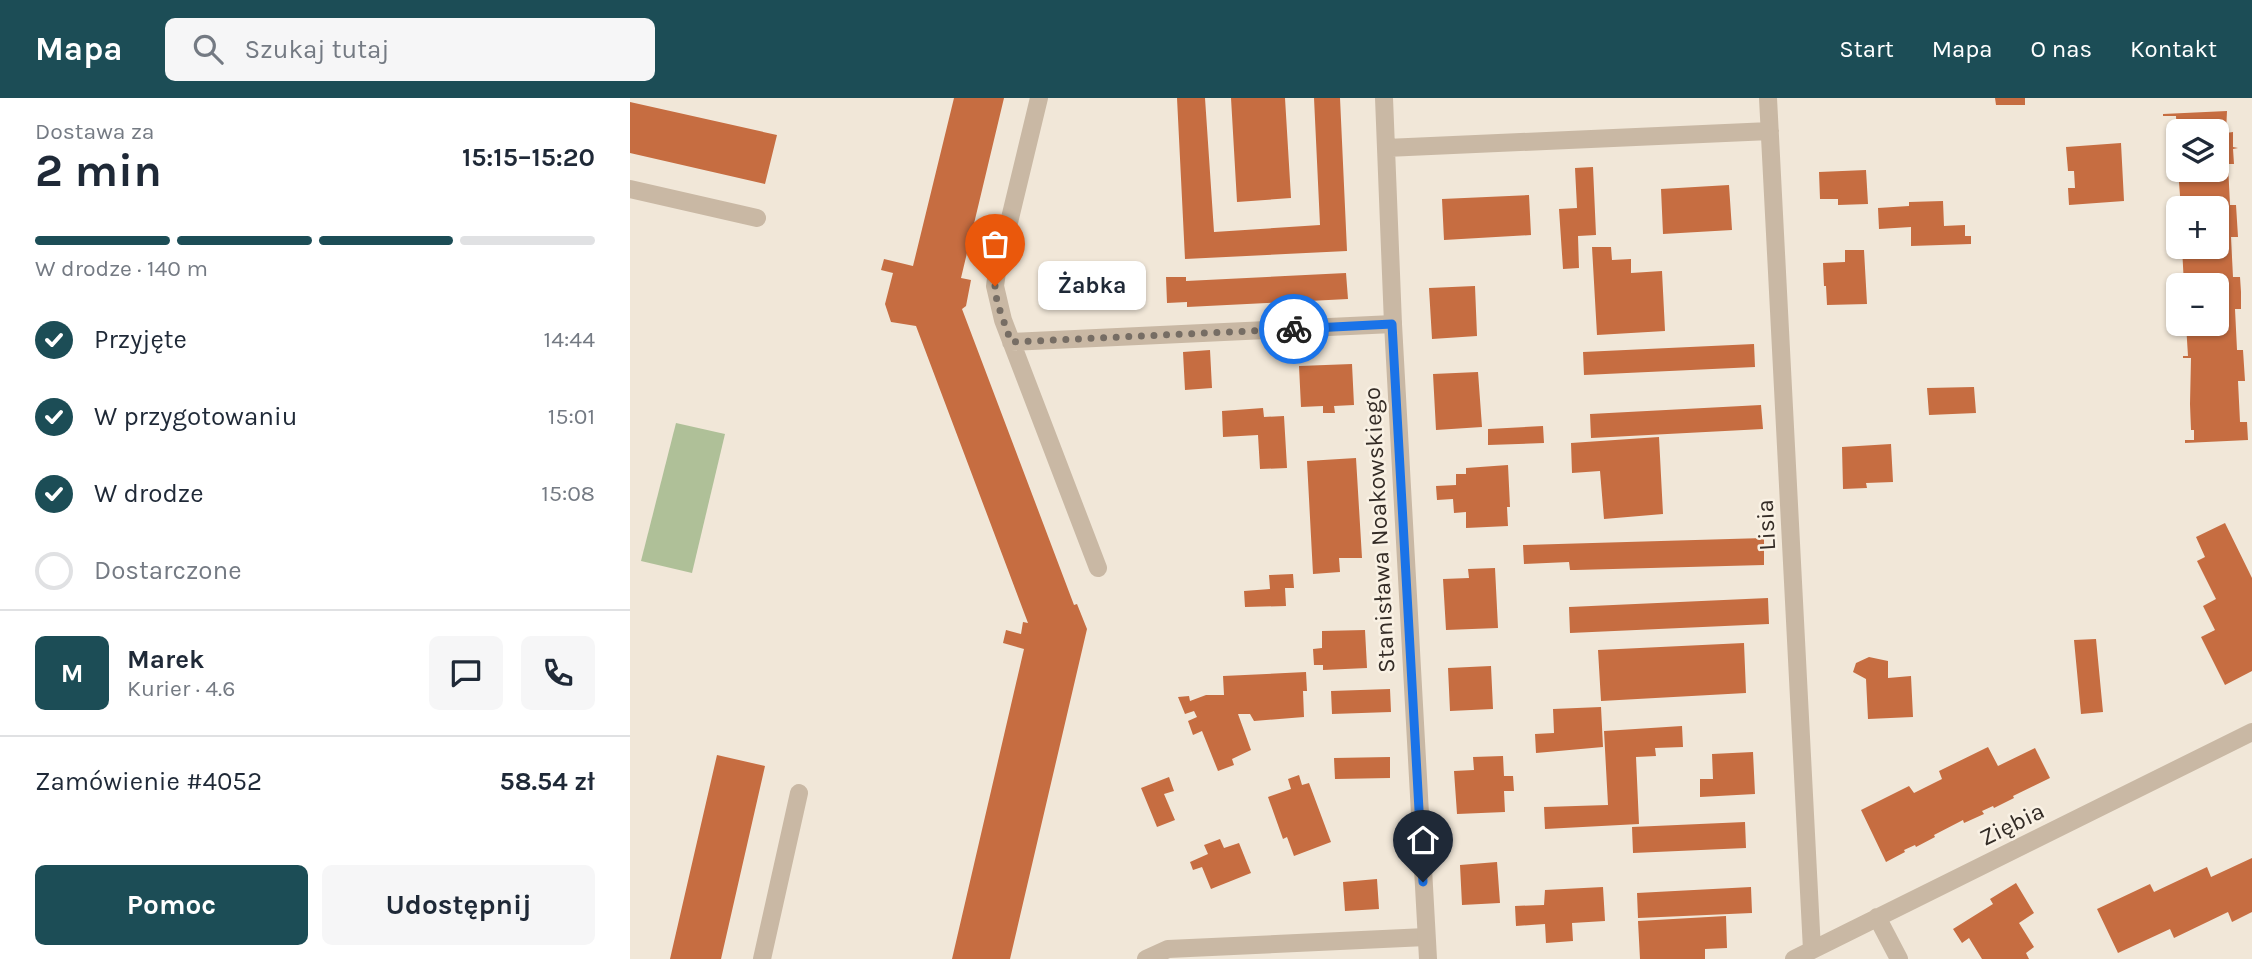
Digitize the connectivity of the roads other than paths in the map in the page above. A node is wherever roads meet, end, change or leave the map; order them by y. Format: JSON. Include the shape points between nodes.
{"nodes":[{"id":1,"x":1039,"y":98,"type":"edge"},
{"id":2,"x":1384,"y":98,"type":"edge"},
{"id":3,"x":1768,"y":98,"type":"edge"},
{"id":4,"x":1770,"y":131,"type":"junction"},
{"id":5,"x":1385,"y":148,"type":"junction"},
{"id":6,"x":630,"y":189,"type":"edge"},
{"id":7,"x":757,"y":218,"type":"dead end"},
{"id":8,"x":1392,"y":324,"type":"junction"},
{"id":9,"x":1011,"y":342,"type":"junction"},
{"id":10,"x":1098,"y":568,"type":"dead end"},
{"id":11,"x":2252,"y":732,"type":"edge"},
{"id":12,"x":799,"y":793,"type":"dead end"},
{"id":13,"x":1877,"y":918,"type":"junction"},
{"id":14,"x":1426,"y":937,"type":"junction"},
{"id":15,"x":1812,"y":950,"type":"junction"},
{"id":16,"x":762,"y":959,"type":"edge"},
{"id":17,"x":1146,"y":959,"type":"edge"},
{"id":18,"x":1427,"y":959,"type":"edge"},
{"id":19,"x":1794,"y":959,"type":"edge"},
{"id":20,"x":1899,"y":959,"type":"edge"}],
"edges":[{"from":1,"to":9,"type":"street","via":[[995,286]]},
{"from":2,"to":5,"type":"street","name":"Stanisława Noakowskiego"},
{"from":3,"to":4,"type":"street","name":"Lisia"},
{"from":4,"to":5,"type":"street"},
{"from":4,"to":15,"type":"street","name":"Lisia"},
{"from":5,"to":8,"type":"street","name":"Stanisława Noakowskiego"},
{"from":6,"to":7,"type":"street"},
{"from":8,"to":9,"type":"street"},
{"from":8,"to":14,"type":"street","name":"Stanisława Noakowskiego"},
{"from":9,"to":10,"type":"street"},
{"from":11,"to":13,"type":"street","name":"Ziębia"},
{"from":12,"to":16,"type":"street"},
{"from":13,"to":15,"type":"street","name":"Ziębia"},
{"from":13,"to":20,"type":"street"},
{"from":14,"to":17,"type":"street","via":[[1168,949]]},
{"from":14,"to":18,"type":"street","name":"Stanisława Noakowskiego"},
{"from":15,"to":19,"type":"street","name":"Ziębia"}]}
